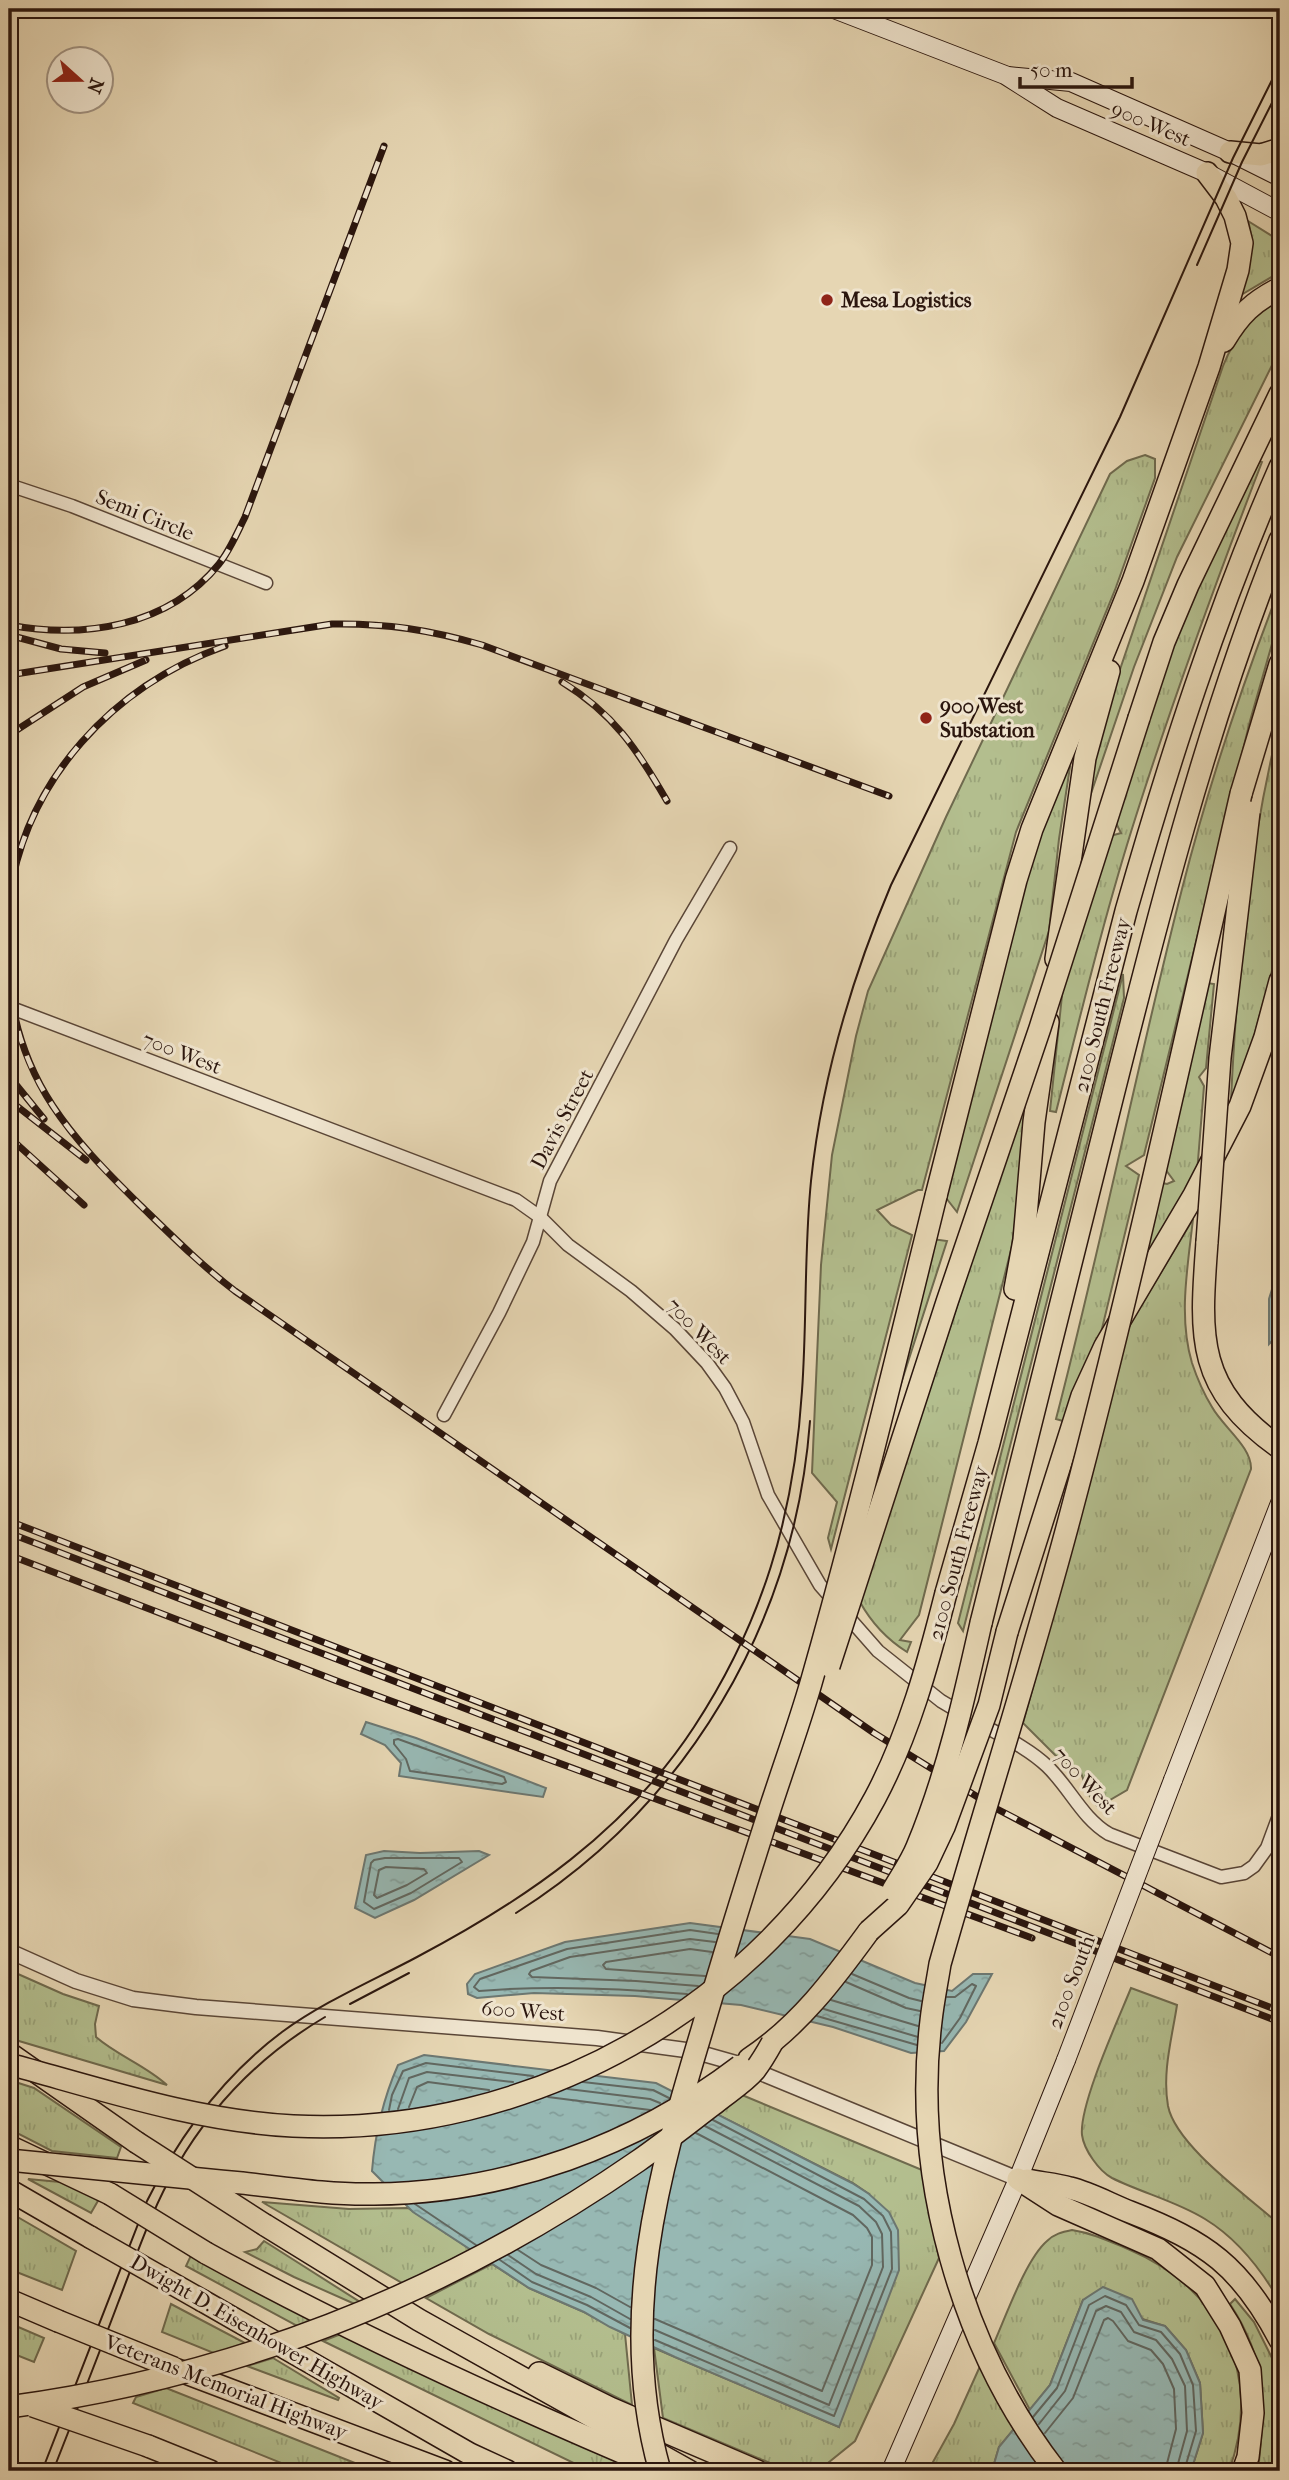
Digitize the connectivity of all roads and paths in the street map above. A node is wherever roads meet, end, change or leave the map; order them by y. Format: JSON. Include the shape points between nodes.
{"nodes":[{"id":1,"x":834,"y":9,"type":"edge"},
{"id":2,"x":1005,"y":75,"type":"junction"},
{"id":3,"x":1280,"y":149,"type":"edge"},
{"id":4,"x":1230,"y":152,"type":"junction"},
{"id":5,"x":1207,"y":173,"type":"junction"},
{"id":6,"x":1280,"y":177,"type":"edge"},
{"id":7,"x":1280,"y":212,"type":"edge"},
{"id":8,"x":1280,"y":288,"type":"edge"},
{"id":9,"x":1209,"y":367,"type":"junction"},
{"id":10,"x":1280,"y":394,"type":"edge"},
{"id":11,"x":1280,"y":467,"type":"edge"},
{"id":12,"x":9,"y":485,"type":"edge"},
{"id":13,"x":1280,"y":540,"type":"edge"},
{"id":14,"x":1133,"y":581,"type":"junction"},
{"id":15,"x":266,"y":583,"type":"dead end"},
{"id":16,"x":1280,"y":664,"type":"edge"},
{"id":17,"x":1246,"y":794,"type":"junction"},
{"id":18,"x":730,"y":848,"type":"dead end"},
{"id":19,"x":1280,"y":981,"type":"edge"},
{"id":20,"x":9,"y":1007,"type":"edge"},
{"id":21,"x":540,"y":1217,"type":"junction"},
{"id":22,"x":444,"y":1415,"type":"dead end"},
{"id":23,"x":989,"y":1443,"type":"junction"},
{"id":24,"x":1280,"y":1448,"type":"edge"},
{"id":25,"x":1280,"y":1503,"type":"edge"},
{"id":26,"x":1280,"y":1813,"type":"edge"},
{"id":27,"x":756,"y":1853,"type":"junction"},
{"id":28,"x":869,"y":1931,"type":"junction"},
{"id":29,"x":9,"y":1951,"type":"edge"},
{"id":30,"x":772,"y":2043,"type":"junction"},
{"id":31,"x":9,"y":2052,"type":"edge"},
{"id":32,"x":9,"y":2064,"type":"edge"},
{"id":33,"x":125,"y":2096,"type":"junction"},
{"id":34,"x":9,"y":2146,"type":"edge"},
{"id":35,"x":9,"y":2160,"type":"edge"},
{"id":36,"x":1018,"y":2179,"type":"junction"},
{"id":37,"x":9,"y":2190,"type":"edge"},
{"id":38,"x":9,"y":2300,"type":"edge"},
{"id":39,"x":419,"y":2320,"type":"junction"},
{"id":40,"x":1280,"y":2340,"type":"edge"},
{"id":41,"x":14,"y":2402,"type":"edge"},
{"id":42,"x":210,"y":2471,"type":"edge"},
{"id":43,"x":445,"y":2471,"type":"edge"},
{"id":44,"x":507,"y":2471,"type":"edge"},
{"id":45,"x":660,"y":2471,"type":"edge"},
{"id":46,"x":666,"y":2471,"type":"edge"},
{"id":47,"x":689,"y":2471,"type":"edge"},
{"id":48,"x":757,"y":2471,"type":"edge"},
{"id":49,"x":891,"y":2471,"type":"edge"},
{"id":50,"x":1056,"y":2471,"type":"edge"},
{"id":51,"x":1243,"y":2471,"type":"edge"}],
"edges":[{"from":1,"to":2,"type":"main road","name":"900 West"},
{"from":2,"to":4,"type":"main road","name":"900 West","via":[[1071,82]]},
{"from":2,"to":5,"type":"main road","name":"900 West","via":[[1058,108]]},
{"from":3,"to":4,"type":"highway","via":[[1261,155]]},
{"from":4,"to":6,"type":"main road","name":"900 West"},
{"from":5,"to":7,"type":"main road","name":"900 West"},
{"from":5,"to":9,"type":"highway","via":[[1236,216],[1242,243]]},
{"from":8,"to":9,"type":"highway","via":[[1238,318]]},
{"from":9,"to":14,"type":"highway"},
{"from":10,"to":27,"type":"highway","bridge":true,"via":[[1164,642],[816,1704]]},
{"from":11,"to":23,"type":"highway","name":"2100 South Freeway","via":[[1229,595],[1149,831]]},
{"from":12,"to":15,"type":"street","name":"Semi Circle"},
{"from":13,"to":28,"type":"highway","name":"2100 South Freeway","bridge":true,"via":[[1202,760],[1155,924],[955,1735],[916,1850]]},
{"from":14,"to":23,"type":"highway","via":[[1085,758],[1034,1122],[1024,1240]]},
{"from":14,"to":27,"type":"highway","bridge":true,"via":[[1032,829],[1016,880],[855,1522]]},
{"from":16,"to":17,"type":"highway"},
{"from":17,"to":24,"type":"highway","bridge":true,"via":[[1202,1307],[1204,1343],[1214,1376],[1240,1414]]},
{"from":17,"to":50,"type":"highway","bridge":true,"via":[[1073,1507],[940,1964],[930,2023],[931,2150],[940,2218],[960,2290],[999,2384]]},
{"from":18,"to":21,"type":"street","name":"Davis Street","via":[[676,940],[550,1181]]},
{"from":19,"to":28,"type":"highway","bridge":true,"via":[[1240,1106],[1194,1195],[1105,1346],[1082,1396],[980,1730],[944,1827],[927,1863],[898,1905]]},
{"from":20,"to":21,"type":"street","name":"700 West","via":[[516,1200]]},
{"from":21,"to":22,"type":"street","name":"Davis Street","via":[[533,1242]]},
{"from":21,"to":26,"type":"street","name":"700 West","via":[[568,1245],[675,1329],[707,1363],[743,1422],[768,1495],[820,1584],[878,1651],[941,1701],[1032,1753],[1096,1826],[1109,1834],[1221,1877],[1254,1866],[1267,1848]]},
{"from":23,"to":33,"type":"highway","name":"2100 South Freeway","bridge":true,"via":[[927,1668],[876,1795],[817,1886],[774,1936],[699,2001],[651,2034],[584,2070],[469,2109],[387,2123],[316,2127],[243,2121]]},
{"from":25,"to":36,"type":"main road","name":"2100 South","bridge":true},
{"from":27,"to":45,"type":"highway","bridge":true,"via":[[677,2111],[649,2237],[640,2313],[645,2385]]},
{"from":28,"to":30,"type":"highway","name":"2100 South Freeway","via":[[818,1999]]},
{"from":29,"to":36,"type":"street","name":"600 West","via":[[76,1981],[133,1998],[196,2007],[597,2038],[694,2051],[739,2064]]},
{"from":30,"to":35,"type":"highway","bridge":true,"via":[[685,2104],[630,2134],[543,2168],[464,2186],[407,2193],[343,2193]]},
{"from":30,"to":41,"type":"highway","bridge":true,"via":[[754,2070],[655,2150],[566,2210],[433,2281],[334,2325],[235,2359],[130,2386]]},
{"from":31,"to":33,"type":"highway","bridge":true},
{"from":31,"to":39,"type":"highway","bridge":true,"via":[[136,2142]]},
{"from":32,"to":33,"type":"highway","bridge":true},
{"from":34,"to":46,"type":"highway","bridge":true,"via":[[110,2194],[298,2304],[540,2418]]},
{"from":36,"to":40,"type":"highway","via":[[1071,2188],[1175,2230],[1213,2253],[1262,2306]]},
{"from":36,"to":49,"type":"main road","name":"2100 South"},
{"from":36,"to":51,"type":"highway","via":[[1058,2205],[1158,2249],[1205,2286],[1250,2370],[1252,2413]]},
{"from":37,"to":44,"type":"highway","name":"Dwight D. Eisenhower Highway","bridge":true},
{"from":38,"to":43,"type":"highway","name":"Veterans Memorial Highway","bridge":true},
{"from":39,"to":47,"type":"highway"},
{"from":39,"to":48,"type":"highway"},
{"from":41,"to":42,"type":"highway","bridge":true}]}
